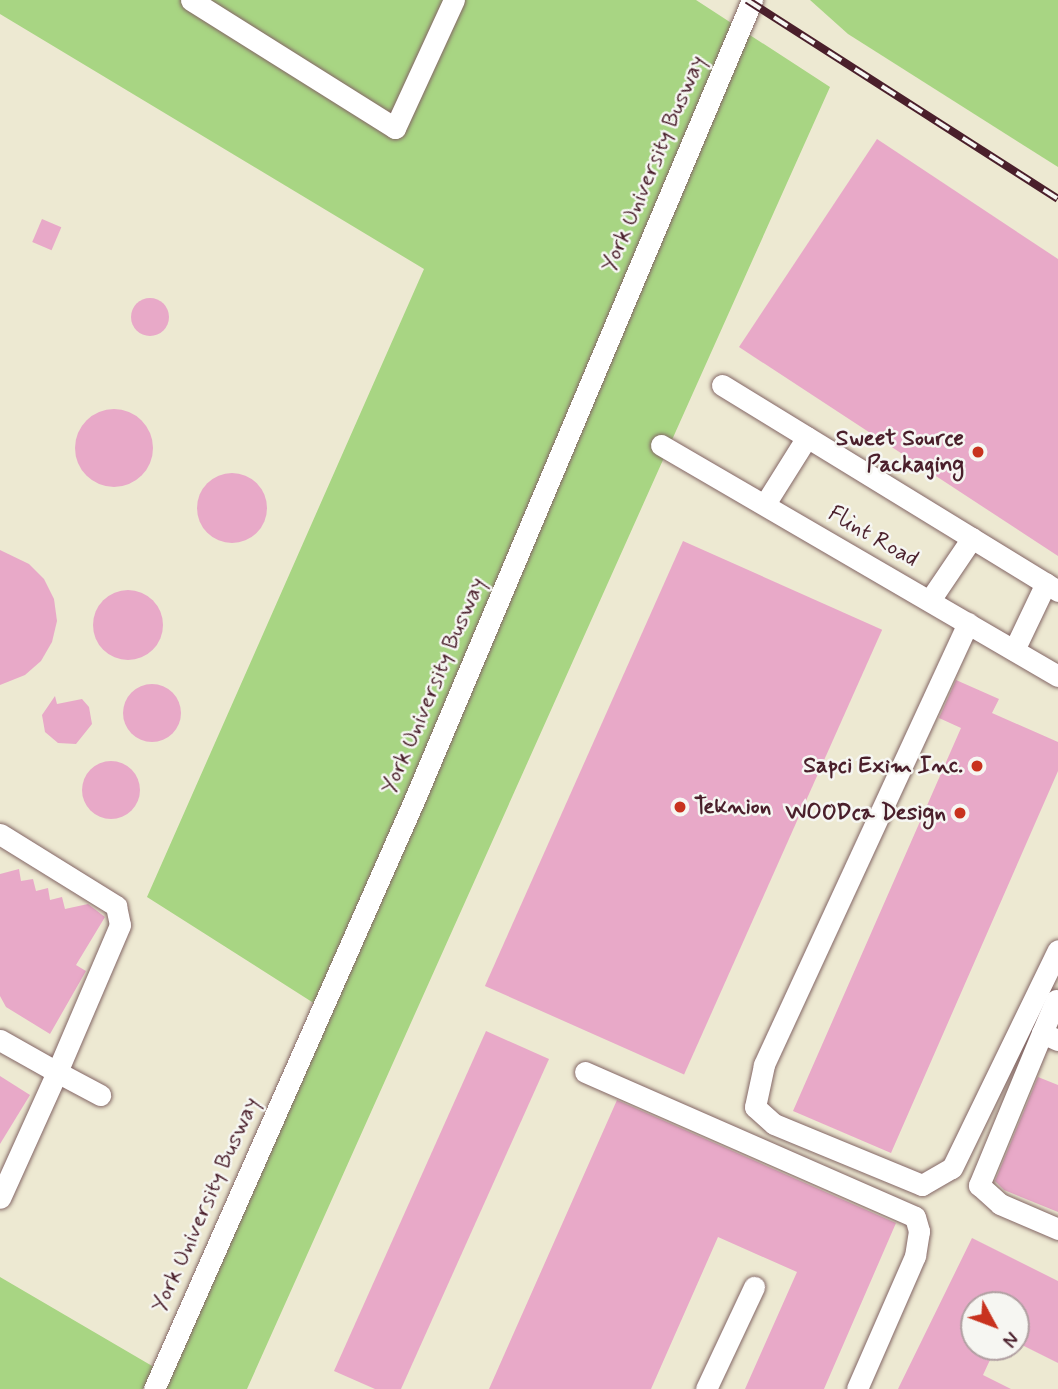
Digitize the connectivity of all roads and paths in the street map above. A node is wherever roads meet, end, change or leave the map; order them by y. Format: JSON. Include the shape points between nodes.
{"nodes":[{"id":1,"x":191,"y":0,"type":"edge"},
{"id":2,"x":454,"y":0,"type":"edge"},
{"id":3,"x":752,"y":0,"type":"edge"},
{"id":4,"x":722,"y":385,"type":"dead end"},
{"id":5,"x":807,"y":437,"type":"junction"},
{"id":6,"x":661,"y":445,"type":"dead end"},
{"id":7,"x":765,"y":504,"type":"junction"},
{"id":8,"x":972,"y":538,"type":"junction"},
{"id":9,"x":1052,"y":587,"type":"edge"},
{"id":10,"x":929,"y":600,"type":"junction"},
{"id":11,"x":968,"y":623,"type":"junction"},
{"id":12,"x":1014,"y":650,"type":"junction"},
{"id":13,"x":1058,"y":676,"type":"edge"},
{"id":14,"x":0,"y":834,"type":"edge"},
{"id":15,"x":1058,"y":950,"type":"edge"},
{"id":16,"x":1051,"y":997,"type":"edge"},
{"id":17,"x":1050,"y":1037,"type":"edge"},
{"id":18,"x":0,"y":1040,"type":"edge"},
{"id":19,"x":57,"y":1072,"type":"junction"},
{"id":20,"x":585,"y":1072,"type":"dead end"},
{"id":21,"x":100,"y":1095,"type":"dead end"},
{"id":22,"x":0,"y":1198,"type":"edge"},
{"id":23,"x":1058,"y":1229,"type":"edge"},
{"id":24,"x":754,"y":1287,"type":"dead end"},
{"id":25,"x":154,"y":1389,"type":"edge"},
{"id":26,"x":706,"y":1389,"type":"edge"},
{"id":27,"x":857,"y":1389,"type":"edge"}],
"edges":[{"from":1,"to":2,"type":"street","via":[[394,128]]},
{"from":3,"to":25,"type":"street","name":"York University Busway","via":[[416,796]]},
{"from":4,"to":5,"type":"street"},
{"from":5,"to":7,"type":"street"},
{"from":5,"to":8,"type":"street"},
{"from":6,"to":7,"type":"street","name":"Flint Road"},
{"from":7,"to":10,"type":"street","name":"Flint Road"},
{"from":8,"to":9,"type":"street"},
{"from":8,"to":10,"type":"street"},
{"from":9,"to":12,"type":"street"},
{"from":10,"to":11,"type":"street","name":"Flint Road"},
{"from":11,"to":12,"type":"street","name":"Flint Road"},
{"from":11,"to":16,"type":"street","via":[[764,1065],[755,1107],[774,1124],[922,1185],[952,1168]]},
{"from":12,"to":13,"type":"street","name":"Flint Road"},
{"from":14,"to":19,"type":"street","via":[[116,906],[120,925]]},
{"from":15,"to":16,"type":"street"},
{"from":16,"to":17,"type":"street"},
{"from":17,"to":23,"type":"street","via":[[979,1185],[1000,1204]]},
{"from":18,"to":19,"type":"street"},
{"from":19,"to":21,"type":"street"},
{"from":19,"to":22,"type":"street"},
{"from":20,"to":27,"type":"street","via":[[915,1217],[919,1231],[915,1256]]},
{"from":24,"to":26,"type":"street"}]}
